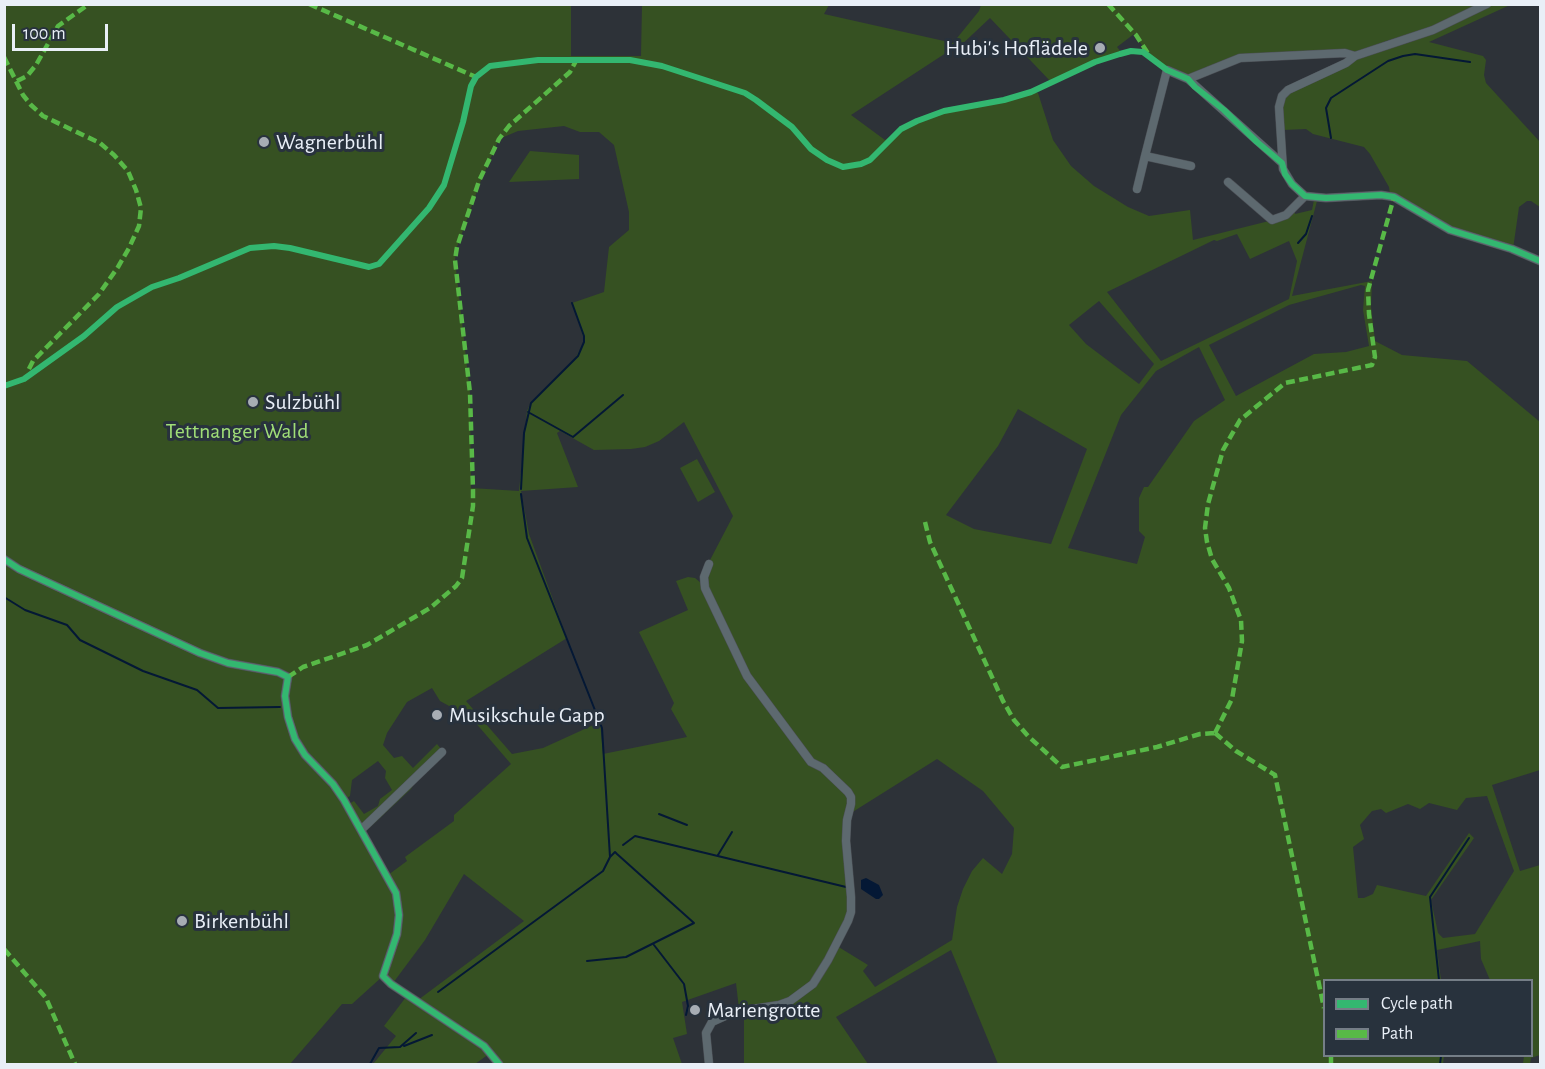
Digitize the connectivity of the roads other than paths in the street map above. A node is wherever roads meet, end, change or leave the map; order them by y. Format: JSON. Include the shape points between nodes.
{"nodes":[{"id":1,"x":1486,"y":4,"type":"edge"},
{"id":2,"x":1355,"y":56,"type":"junction"},
{"id":3,"x":1188,"y":79,"type":"junction"},
{"id":4,"x":1145,"y":156,"type":"junction"},
{"id":5,"x":1282,"y":163,"type":"junction"},
{"id":6,"x":1191,"y":166,"type":"dead end"},
{"id":7,"x":1228,"y":182,"type":"dead end"},
{"id":8,"x":1137,"y":189,"type":"dead end"},
{"id":9,"x":1305,"y":196,"type":"junction"},
{"id":10,"x":1540,"y":261,"type":"edge"},
{"id":11,"x":4,"y":559,"type":"edge"},
{"id":12,"x":709,"y":564,"type":"dead end"},
{"id":13,"x":442,"y":752,"type":"dead end"},
{"id":14,"x":362,"y":829,"type":"junction"},
{"id":15,"x":499,"y":1065,"type":"edge"},
{"id":16,"x":709,"y":1065,"type":"edge"}],
"edges":[{"from":1,"to":2,"type":"street","via":[[1433,30]]},
{"from":2,"to":3,"type":"street","via":[[1344,53],[1240,58]]},
{"from":2,"to":5,"type":"street","via":[[1294,86],[1282,96]]},
{"from":3,"to":4,"type":"street","via":[[1167,70]]},
{"from":3,"to":5,"type":"street"},
{"from":4,"to":6,"type":"street"},
{"from":4,"to":8,"type":"street"},
{"from":5,"to":9,"type":"street","via":[[1288,179]]},
{"from":7,"to":9,"type":"street","via":[[1272,220],[1287,215]]},
{"from":9,"to":10,"type":"street","via":[[1394,197],[1450,230]]},
{"from":11,"to":14,"type":"street","via":[[200,653],[288,677],[285,696],[295,739],[333,784]]},
{"from":12,"to":16,"type":"street","via":[[705,588],[747,676],[811,762],[823,768],[851,796],[846,841],[851,897],[848,921],[828,960],[813,984],[790,1001],[742,1011],[708,1025]]},
{"from":13,"to":14,"type":"street"},
{"from":14,"to":15,"type":"street","via":[[396,893],[397,934],[383,976],[477,1041]]}]}
